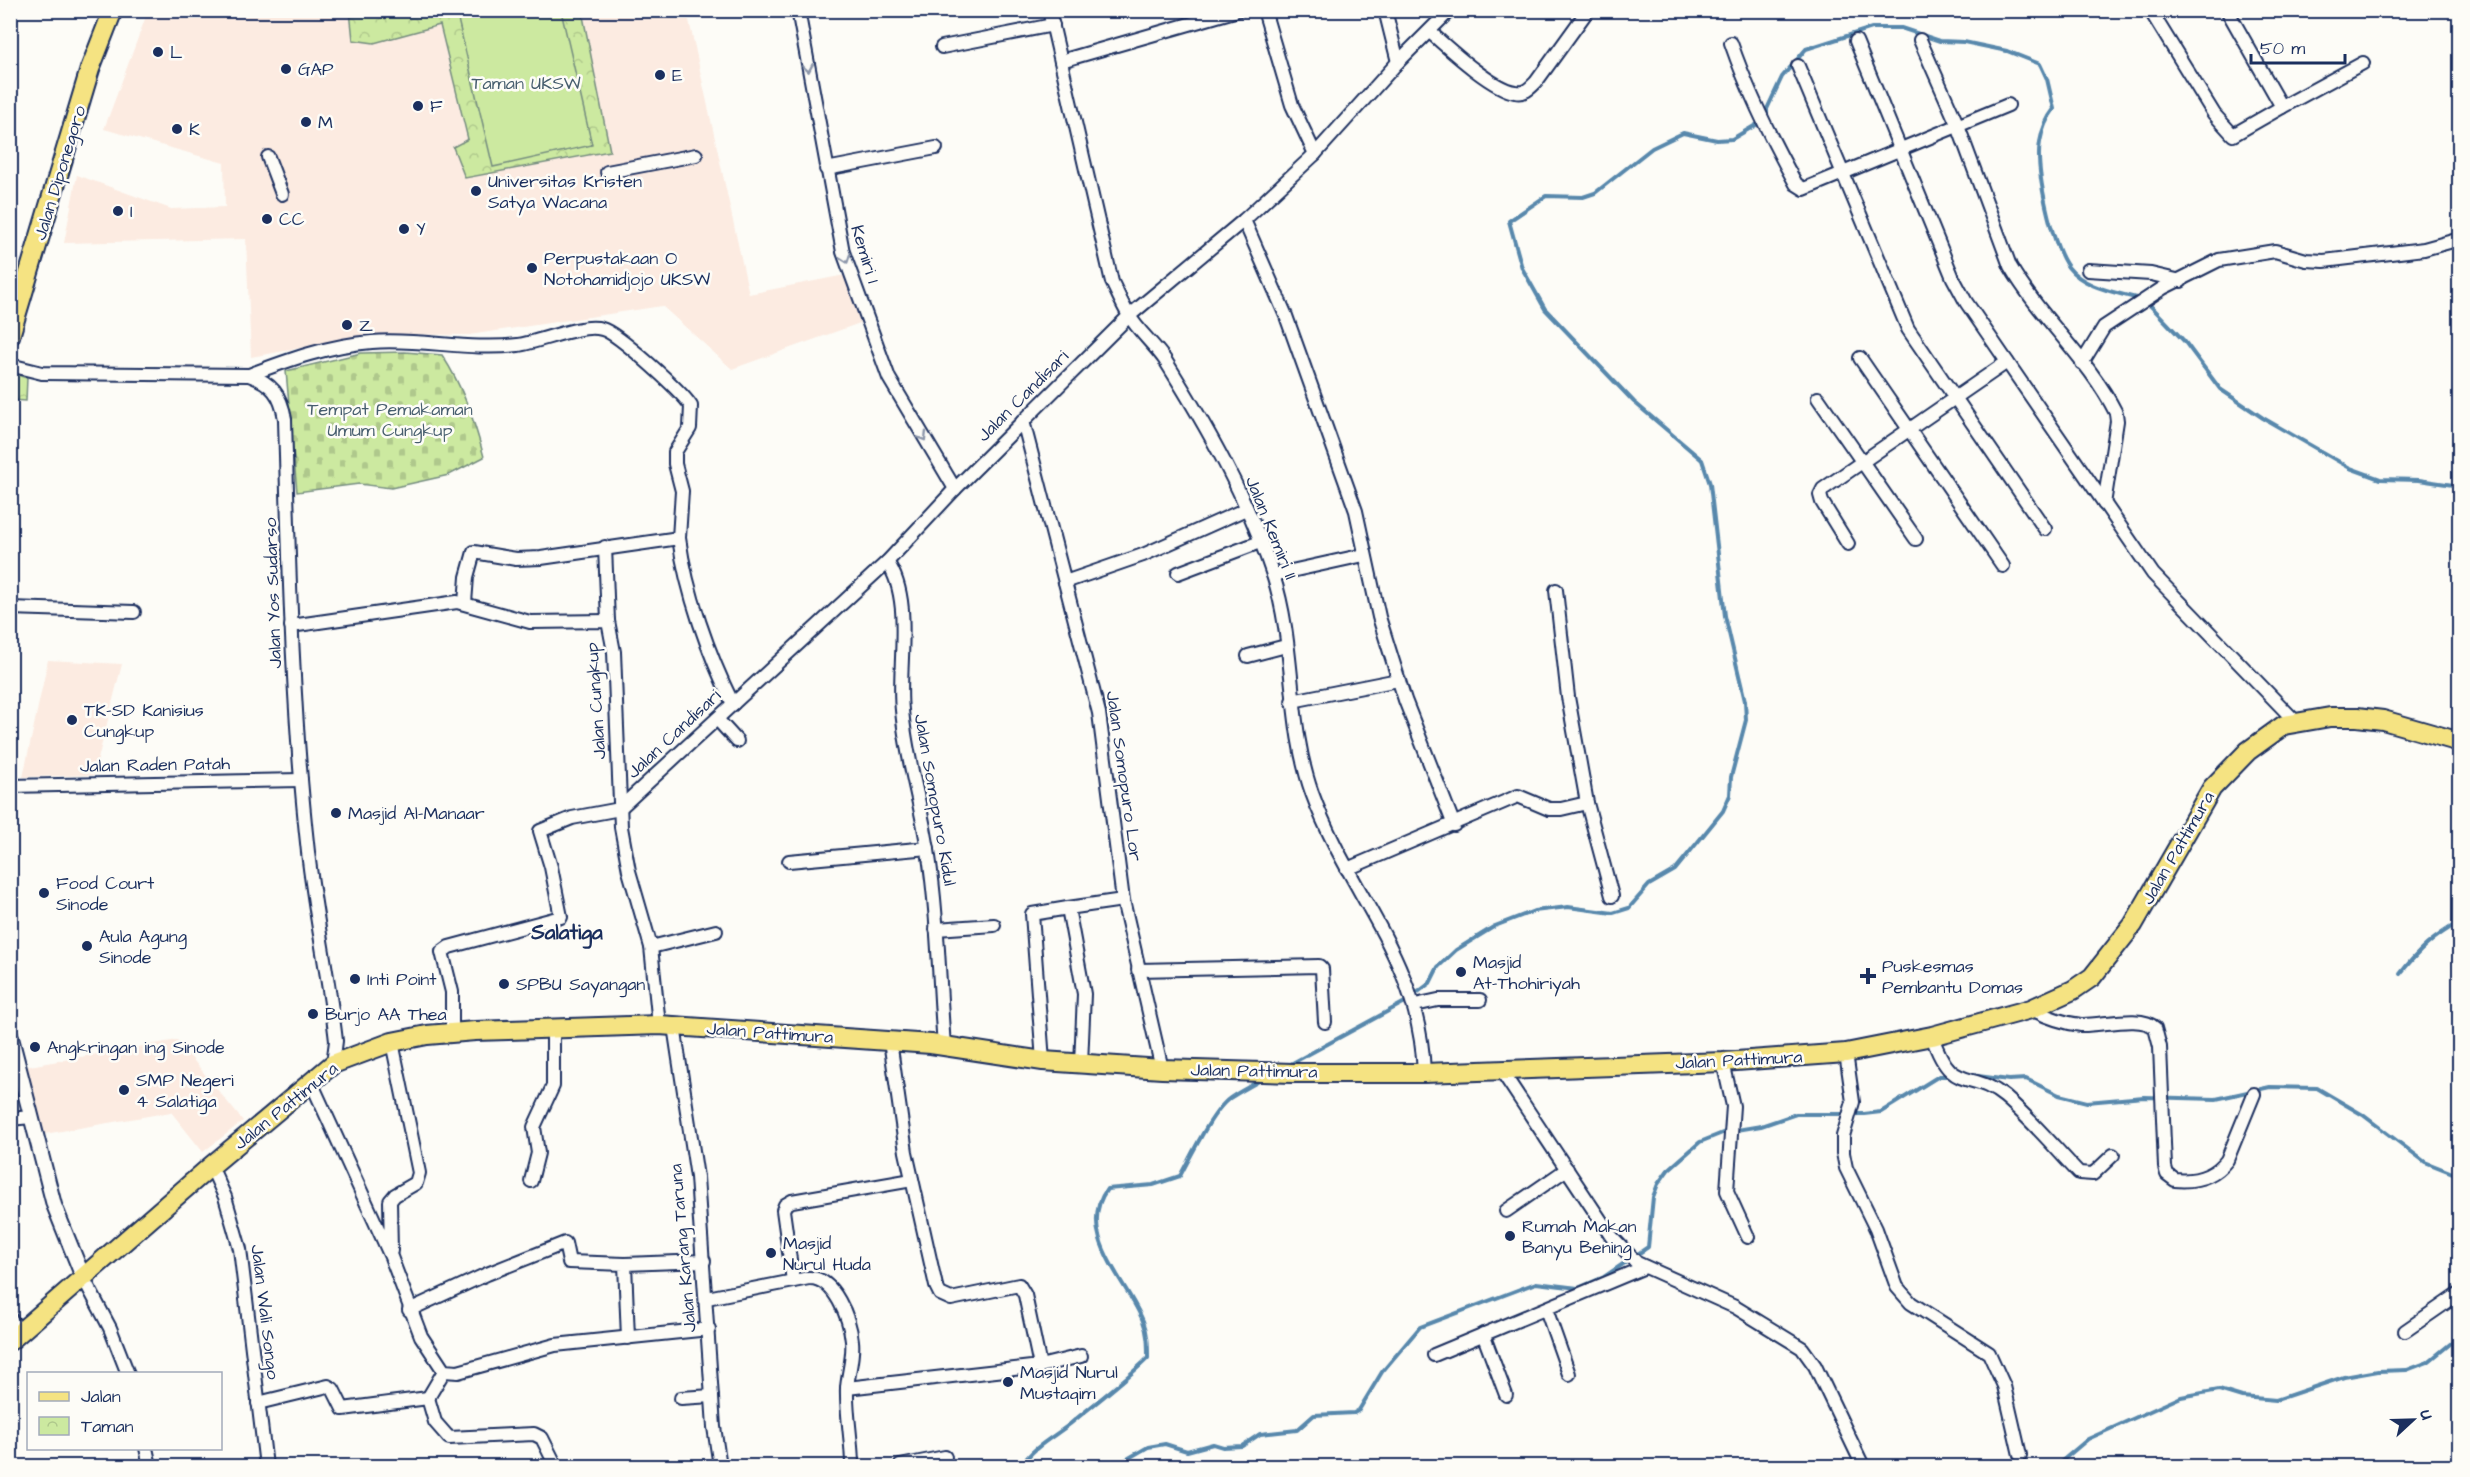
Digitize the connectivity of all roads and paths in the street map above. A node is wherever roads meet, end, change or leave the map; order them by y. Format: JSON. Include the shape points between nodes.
{"nodes":[{"id":1,"x":113,"y":10,"type":"edge"},
{"id":2,"x":798,"y":10,"type":"edge"},
{"id":3,"x":1049,"y":10,"type":"edge"},
{"id":4,"x":1238,"y":10,"type":"edge"},
{"id":5,"x":1264,"y":10,"type":"edge"},
{"id":6,"x":1385,"y":10,"type":"edge"},
{"id":7,"x":1450,"y":10,"type":"edge"},
{"id":8,"x":1588,"y":10,"type":"edge"},
{"id":9,"x":2150,"y":10,"type":"edge"},
{"id":10,"x":2227,"y":10,"type":"edge"},
{"id":11,"x":1053,"y":25,"type":"junction"},
{"id":12,"x":1430,"y":32,"type":"junction"},
{"id":13,"x":1920,"y":40,"type":"dead end"},
{"id":14,"x":1856,"y":41,"type":"dead end"},
{"id":15,"x":1731,"y":43,"type":"dead end"},
{"id":16,"x":942,"y":47,"type":"dead end"},
{"id":17,"x":1061,"y":61,"type":"junction"},
{"id":18,"x":1398,"y":62,"type":"junction"},
{"id":19,"x":2363,"y":63,"type":"dead end"},
{"id":20,"x":1798,"y":66,"type":"dead end"},
{"id":21,"x":2008,"y":105,"type":"dead end"},
{"id":22,"x":2282,"y":107,"type":"junction"},
{"id":23,"x":1958,"y":126,"type":"junction"},
{"id":24,"x":936,"y":148,"type":"dead end"},
{"id":25,"x":1901,"y":150,"type":"junction"},
{"id":26,"x":1315,"y":154,"type":"junction"},
{"id":27,"x":696,"y":155,"type":"dead end"},
{"id":28,"x":268,"y":157,"type":"dead end"},
{"id":29,"x":826,"y":169,"type":"junction"},
{"id":30,"x":607,"y":172,"type":"dead end"},
{"id":31,"x":1843,"y":175,"type":"junction"},
{"id":32,"x":282,"y":194,"type":"dead end"},
{"id":33,"x":1244,"y":220,"type":"junction"},
{"id":34,"x":2460,"y":239,"type":"edge"},
{"id":35,"x":2088,"y":270,"type":"dead end"},
{"id":36,"x":2181,"y":281,"type":"junction"},
{"id":37,"x":1129,"y":316,"type":"junction"},
{"id":38,"x":10,"y":336,"type":"edge"},
{"id":39,"x":1860,"y":358,"type":"dead end"},
{"id":40,"x":2007,"y":362,"type":"junction"},
{"id":41,"x":2082,"y":363,"type":"junction"},
{"id":42,"x":10,"y":365,"type":"edge"},
{"id":43,"x":249,"y":375,"type":"junction"},
{"id":44,"x":1818,"y":398,"type":"dead end"},
{"id":45,"x":1954,"y":398,"type":"junction"},
{"id":46,"x":1023,"y":422,"type":"junction"},
{"id":47,"x":1908,"y":430,"type":"junction"},
{"id":48,"x":1862,"y":462,"type":"junction"},
{"id":49,"x":955,"y":489,"type":"junction"},
{"id":50,"x":2104,"y":504,"type":"junction"},
{"id":51,"x":1246,"y":509,"type":"junction"},
{"id":52,"x":2045,"y":530,"type":"dead end"},
{"id":53,"x":679,"y":538,"type":"junction"},
{"id":54,"x":1916,"y":538,"type":"dead end"},
{"id":55,"x":1260,"y":542,"type":"junction"},
{"id":56,"x":1848,"y":544,"type":"dead end"},
{"id":57,"x":604,"y":547,"type":"junction"},
{"id":58,"x":1364,"y":555,"type":"junction"},
{"id":59,"x":887,"y":562,"type":"junction"},
{"id":60,"x":2002,"y":566,"type":"dead end"},
{"id":61,"x":1178,"y":573,"type":"dead end"},
{"id":62,"x":1273,"y":575,"type":"junction"},
{"id":63,"x":1065,"y":582,"type":"junction"},
{"id":64,"x":1556,"y":591,"type":"dead end"},
{"id":65,"x":465,"y":603,"type":"junction"},
{"id":66,"x":10,"y":608,"type":"edge"},
{"id":67,"x":134,"y":612,"type":"dead end"},
{"id":68,"x":608,"y":621,"type":"junction"},
{"id":69,"x":291,"y":626,"type":"junction"},
{"id":70,"x":1286,"y":646,"type":"junction"},
{"id":71,"x":1248,"y":656,"type":"dead end"},
{"id":72,"x":1398,"y":680,"type":"junction"},
{"id":73,"x":1292,"y":700,"type":"junction"},
{"id":74,"x":733,"y":704,"type":"junction"},
{"id":75,"x":717,"y":719,"type":"junction"},
{"id":76,"x":2296,"y":722,"type":"junction"},
{"id":77,"x":737,"y":741,"type":"dead end"},
{"id":78,"x":2460,"y":742,"type":"edge"},
{"id":79,"x":301,"y":780,"type":"junction"},
{"id":80,"x":10,"y":786,"type":"edge"},
{"id":81,"x":1587,"y":802,"type":"junction"},
{"id":82,"x":620,"y":809,"type":"junction"},
{"id":83,"x":1454,"y":825,"type":"junction"},
{"id":84,"x":928,"y":848,"type":"junction"},
{"id":85,"x":789,"y":861,"type":"dead end"},
{"id":86,"x":1347,"y":869,"type":"junction"},
{"id":87,"x":1612,"y":896,"type":"dead end"},
{"id":88,"x":1123,"y":900,"type":"junction"},
{"id":89,"x":1068,"y":908,"type":"junction"},
{"id":90,"x":994,"y":925,"type":"dead end"},
{"id":91,"x":936,"y":929,"type":"junction"},
{"id":92,"x":716,"y":930,"type":"dead end"},
{"id":93,"x":651,"y":947,"type":"junction"},
{"id":94,"x":1138,"y":970,"type":"junction"},
{"id":95,"x":1480,"y":1000,"type":"dead end"},
{"id":96,"x":1414,"y":1003,"type":"junction"},
{"id":97,"x":2031,"y":1009,"type":"junction"},
{"id":98,"x":1325,"y":1022,"type":"dead end"},
{"id":99,"x":667,"y":1026,"type":"junction"},
{"id":100,"x":553,"y":1029,"type":"junction"},
{"id":101,"x":452,"y":1033,"type":"junction"},
{"id":102,"x":10,"y":1035,"type":"edge"},
{"id":103,"x":1932,"y":1036,"type":"junction"},
{"id":104,"x":890,"y":1041,"type":"junction"},
{"id":105,"x":392,"y":1042,"type":"junction"},
{"id":106,"x":944,"y":1046,"type":"junction"},
{"id":107,"x":1846,"y":1053,"type":"junction"},
{"id":108,"x":1043,"y":1061,"type":"junction"},
{"id":109,"x":1723,"y":1062,"type":"junction"},
{"id":110,"x":333,"y":1064,"type":"junction"},
{"id":111,"x":1081,"y":1064,"type":"junction"},
{"id":112,"x":1162,"y":1069,"type":"junction"},
{"id":113,"x":1501,"y":1070,"type":"junction"},
{"id":114,"x":1424,"y":1072,"type":"junction"},
{"id":115,"x":312,"y":1084,"type":"junction"},
{"id":116,"x":2254,"y":1094,"type":"dead end"},
{"id":117,"x":31,"y":1117,"type":"junction"},
{"id":118,"x":10,"y":1119,"type":"edge"},
{"id":119,"x":2113,"y":1155,"type":"dead end"},
{"id":120,"x":211,"y":1166,"type":"junction"},
{"id":121,"x":1567,"y":1169,"type":"junction"},
{"id":122,"x":912,"y":1180,"type":"junction"},
{"id":123,"x":531,"y":1181,"type":"dead end"},
{"id":124,"x":1506,"y":1211,"type":"dead end"},
{"id":125,"x":1748,"y":1237,"type":"dead end"},
{"id":126,"x":391,"y":1257,"type":"junction"},
{"id":127,"x":704,"y":1261,"type":"junction"},
{"id":128,"x":1637,"y":1261,"type":"junction"},
{"id":129,"x":625,"y":1264,"type":"junction"},
{"id":130,"x":83,"y":1277,"type":"junction"},
{"id":131,"x":793,"y":1281,"type":"junction"},
{"id":132,"x":2460,"y":1293,"type":"edge"},
{"id":133,"x":707,"y":1298,"type":"junction"},
{"id":134,"x":1546,"y":1309,"type":"junction"},
{"id":135,"x":409,"y":1310,"type":"junction"},
{"id":136,"x":709,"y":1329,"type":"junction"},
{"id":137,"x":14,"y":1330,"type":"edge"},
{"id":138,"x":2405,"y":1331,"type":"dead end"},
{"id":139,"x":1483,"y":1334,"type":"junction"},
{"id":140,"x":628,"y":1338,"type":"junction"},
{"id":141,"x":1434,"y":1355,"type":"dead end"},
{"id":142,"x":1081,"y":1356,"type":"dead end"},
{"id":143,"x":1040,"y":1366,"type":"junction"},
{"id":144,"x":444,"y":1371,"type":"junction"},
{"id":145,"x":127,"y":1372,"type":"edge"},
{"id":146,"x":1569,"y":1374,"type":"dead end"},
{"id":147,"x":847,"y":1388,"type":"junction"},
{"id":148,"x":1506,"y":1395,"type":"dead end"},
{"id":149,"x":712,"y":1396,"type":"junction"},
{"id":150,"x":428,"y":1398,"type":"junction"},
{"id":151,"x":681,"y":1398,"type":"dead end"},
{"id":152,"x":258,"y":1403,"type":"junction"},
{"id":153,"x":146,"y":1450,"type":"edge"},
{"id":154,"x":2020,"y":1455,"type":"dead end"},
{"id":155,"x":945,"y":1457,"type":"dead end"},
{"id":156,"x":717,"y":1466,"type":"edge"},
{"id":157,"x":150,"y":1467,"type":"edge"},
{"id":158,"x":266,"y":1467,"type":"edge"},
{"id":159,"x":556,"y":1467,"type":"edge"},
{"id":160,"x":852,"y":1467,"type":"edge"},
{"id":161,"x":900,"y":1467,"type":"edge"},
{"id":162,"x":1863,"y":1467,"type":"edge"}],
"edges":[{"from":1,"to":38,"type":"main road","name":"Jalan Diponegoro","via":[[90,69]]},
{"from":2,"to":29,"type":"street","name":"Kemiri 1","one_way":true},
{"from":3,"to":11,"type":"street","name":"Jalan Kemiri II"},
{"from":4,"to":17,"type":"street"},
{"from":5,"to":26,"type":"street","via":[[1292,105]]},
{"from":6,"to":18,"type":"street"},
{"from":7,"to":12,"type":"street","name":"Jalan Candisari"},
{"from":8,"to":12,"type":"street","via":[[1536,82],[1528,91],[1516,93],[1465,63]]},
{"from":9,"to":22,"type":"street","via":[[2214,114],[2233,135]]},
{"from":10,"to":22,"type":"street"},
{"from":11,"to":16,"type":"street"},
{"from":11,"to":17,"type":"street","name":"Jalan Kemiri II"},
{"from":12,"to":18,"type":"street","name":"Jalan Candisari"},
{"from":13,"to":23,"type":"street"},
{"from":14,"to":25,"type":"street"},
{"from":15,"to":31,"type":"street","via":[[1745,83],[1796,184],[1804,189],[1813,188]]},
{"from":17,"to":37,"type":"street","name":"Jalan Kemiri II","via":[[1112,282]]},
{"from":18,"to":26,"type":"street","name":"Jalan Candisari"},
{"from":19,"to":22,"type":"street"},
{"from":20,"to":31,"type":"street"},
{"from":21,"to":23,"type":"street"},
{"from":23,"to":25,"type":"street"},
{"from":23,"to":41,"type":"street","via":[[2010,266]]},
{"from":24,"to":29,"type":"street"},
{"from":25,"to":31,"type":"street"},
{"from":25,"to":40,"type":"street","via":[[1953,278]]},
{"from":26,"to":33,"type":"street","name":"Jalan Candisari"},
{"from":27,"to":30,"type":"street"},
{"from":28,"to":32,"type":"street"},
{"from":29,"to":49,"type":"street","name":"Kemiri 1","one_way":true,"via":[[843,252],[889,378]]},
{"from":31,"to":45,"type":"street","via":[[1908,329]]},
{"from":33,"to":37,"type":"street","name":"Jalan Candisari"},
{"from":33,"to":58,"type":"street","via":[[1286,316],[1356,511]]},
{"from":34,"to":36,"type":"street","via":[[2424,249],[2324,261],[2275,250],[2244,254],[2219,260]]},
{"from":35,"to":36,"type":"street","via":[[2151,274]]},
{"from":36,"to":41,"type":"street","via":[[2104,327]]},
{"from":37,"to":46,"type":"street","name":"Jalan Candisari"},
{"from":37,"to":51,"type":"street","name":"Jalan Kemiri II","via":[[1154,343],[1184,391]]},
{"from":39,"to":47,"type":"street"},
{"from":40,"to":45,"type":"street"},
{"from":40,"to":50,"type":"street"},
{"from":41,"to":50,"type":"street","via":[[2110,402],[2117,420]]},
{"from":42,"to":43,"type":"street","via":[[42,373]]},
{"from":43,"to":53,"type":"street","via":[[308,355],[373,342],[518,345],[599,328],[655,370],[691,406],[690,428],[675,452],[682,491]]},
{"from":43,"to":69,"type":"street","name":"Jalan Yos Sudarso","via":[[272,386],[283,408]]},
{"from":44,"to":48,"type":"street"},
{"from":45,"to":47,"type":"street"},
{"from":45,"to":52,"type":"street"},
{"from":46,"to":49,"type":"street","name":"Jalan Candisari"},
{"from":46,"to":63,"type":"street","name":"Jalan Somopuro Lor"},
{"from":47,"to":48,"type":"street"},
{"from":47,"to":60,"type":"street"},
{"from":48,"to":54,"type":"street"},
{"from":48,"to":56,"type":"street","via":[[1820,495]]},
{"from":49,"to":59,"type":"street","name":"Jalan Candisari"},
{"from":50,"to":76,"type":"street","via":[[2176,601]]},
{"from":51,"to":55,"type":"street","name":"Jalan Kemiri II"},
{"from":51,"to":63,"type":"street","via":[[1143,555]]},
{"from":53,"to":57,"type":"street"},
{"from":53,"to":74,"type":"street","via":[[695,604],[718,674]]},
{"from":55,"to":61,"type":"street"},
{"from":55,"to":62,"type":"street","name":"Jalan Kemiri II"},
{"from":57,"to":65,"type":"street","via":[[528,559],[474,552]]},
{"from":57,"to":68,"type":"street"},
{"from":58,"to":62,"type":"street"},
{"from":58,"to":72,"type":"street"},
{"from":59,"to":74,"type":"street","name":"Jalan Candisari"},
{"from":59,"to":84,"type":"street","name":"Jalan Somopuro Kidul","via":[[898,590],[902,624],[901,708]]},
{"from":62,"to":70,"type":"street","name":"Jalan Kemiri II"},
{"from":63,"to":88,"type":"street","name":"Jalan Somopuro Lor","via":[[1099,713]]},
{"from":64,"to":81,"type":"street","via":[[1568,696]]},
{"from":65,"to":68,"type":"street","name":"Jalan Cungkup","via":[[530,622]]},
{"from":65,"to":69,"type":"street","name":"Jalan Cungkup"},
{"from":66,"to":67,"type":"street"},
{"from":68,"to":82,"type":"street","name":"Jalan Cungkup","via":[[614,652]]},
{"from":69,"to":79,"type":"street","name":"Jalan Yos Sudarso"},
{"from":70,"to":71,"type":"street"},
{"from":70,"to":73,"type":"street","name":"Jalan Kemiri II"},
{"from":72,"to":73,"type":"street"},
{"from":72,"to":83,"type":"street"},
{"from":73,"to":86,"type":"street","name":"Jalan Kemiri II","via":[[1312,793]]},
{"from":74,"to":75,"type":"street","name":"Jalan Candisari"},
{"from":75,"to":77,"type":"street"},
{"from":75,"to":82,"type":"street","name":"Jalan Candisari"},
{"from":76,"to":78,"type":"main road","name":"Jalan Pattimura","via":[[2331,717],[2384,720]]},
{"from":76,"to":97,"type":"main road","name":"Jalan Pattimura","via":[[2265,736],[2212,788],[2148,903],[2103,966],[2073,990]]},
{"from":79,"to":80,"type":"street","name":"Jalan Raden Patah"},
{"from":79,"to":110,"type":"street","name":"Jalan Yos Sudarso","via":[[334,1022]]},
{"from":81,"to":83,"type":"street","via":[[1549,809],[1518,796]]},
{"from":81,"to":87,"type":"street"},
{"from":82,"to":93,"type":"street","name":"Jalan Cungkup","via":[[629,871]]},
{"from":82,"to":101,"type":"street","via":[[572,818],[540,831],[561,917],[442,952],[452,992]]},
{"from":83,"to":86,"type":"street"},
{"from":84,"to":85,"type":"street"},
{"from":84,"to":91,"type":"street","name":"Jalan Somopuro Kidul"},
{"from":86,"to":96,"type":"street","name":"Jalan Kemiri II","via":[[1373,912],[1408,982]]},
{"from":88,"to":89,"type":"street"},
{"from":88,"to":94,"type":"street","name":"Jalan Somopuro Lor"},
{"from":89,"to":108,"type":"street","via":[[1032,914]]},
{"from":89,"to":111,"type":"street","via":[[1084,994]]},
{"from":90,"to":91,"type":"street"},
{"from":91,"to":106,"type":"street","name":"Jalan Somopuro Kidul"},
{"from":92,"to":93,"type":"street"},
{"from":93,"to":99,"type":"street","name":"Jalan Cungkup"},
{"from":94,"to":98,"type":"street","via":[[1319,966]]},
{"from":94,"to":112,"type":"street","name":"Jalan Somopuro Lor"},
{"from":95,"to":96,"type":"street"},
{"from":96,"to":114,"type":"street","name":"Jalan Kemiri II","via":[[1423,1044]]},
{"from":97,"to":103,"type":"main road","name":"Jalan Pattimura"},
{"from":97,"to":116,"type":"street","via":[[2049,1018],[2083,1025],[2151,1024],[2158,1037],[2165,1167],[2175,1180],[2204,1178],[2221,1169]]},
{"from":99,"to":100,"type":"main road","name":"Jalan Pattimura"},
{"from":99,"to":104,"type":"main road","name":"Jalan Pattimura"},
{"from":99,"to":127,"type":"street","name":"Jalan Karang Taruna","via":[[697,1177]]},
{"from":100,"to":101,"type":"main road","name":"Jalan Pattimura"},
{"from":100,"to":123,"type":"street","via":[[553,1086],[534,1127],[538,1153]]},
{"from":101,"to":105,"type":"main road","name":"Jalan Pattimura"},
{"from":102,"to":117,"type":"street"},
{"from":103,"to":107,"type":"main road","name":"Jalan Pattimura"},
{"from":103,"to":119,"type":"street","via":[[1942,1063],[1949,1070],[1960,1079],[2003,1095],[2079,1173],[2093,1174]]},
{"from":104,"to":106,"type":"main road","name":"Jalan Pattimura"},
{"from":104,"to":122,"type":"street"},
{"from":105,"to":110,"type":"main road","name":"Jalan Pattimura"},
{"from":105,"to":126,"type":"street","via":[[418,1173],[416,1184],[390,1201]]},
{"from":106,"to":108,"type":"main road","name":"Jalan Pattimura"},
{"from":107,"to":109,"type":"main road","name":"Jalan Pattimura"},
{"from":107,"to":154,"type":"street","via":[[1853,1102],[1843,1136],[1846,1168],[1876,1229],[1897,1287],[1911,1304],[1989,1353],[2004,1386]]},
{"from":108,"to":111,"type":"main road","name":"Jalan Pattimura"},
{"from":109,"to":113,"type":"main road","name":"Jalan Pattimura"},
{"from":109,"to":125,"type":"street","via":[[1733,1106],[1726,1191]]},
{"from":110,"to":115,"type":"main road","name":"Jalan Pattimura"},
{"from":111,"to":112,"type":"main road","name":"Jalan Pattimura"},
{"from":112,"to":114,"type":"main road","name":"Jalan Pattimura"},
{"from":113,"to":114,"type":"main road","name":"Jalan Pattimura"},
{"from":113,"to":121,"type":"street"},
{"from":115,"to":120,"type":"main road","name":"Jalan Pattimura"},
{"from":115,"to":126,"type":"street"},
{"from":117,"to":118,"type":"street"},
{"from":117,"to":130,"type":"street","via":[[54,1206]]},
{"from":120,"to":130,"type":"main road","name":"Jalan Pattimura"},
{"from":120,"to":152,"type":"street","name":"Jalan Wali Songo","via":[[240,1249]]},
{"from":121,"to":124,"type":"street"},
{"from":121,"to":128,"type":"street","via":[[1611,1236]]},
{"from":122,"to":131,"type":"street","via":[[785,1205]]},
{"from":122,"to":143,"type":"street","via":[[940,1294],[951,1299],[1019,1285],[1025,1295]]},
{"from":126,"to":135,"type":"street"},
{"from":127,"to":129,"type":"street"},
{"from":127,"to":133,"type":"street","name":"Jalan Karang Taruna"},
{"from":128,"to":134,"type":"street"},
{"from":128,"to":162,"type":"street","via":[[1735,1307],[1802,1348],[1815,1366]]},
{"from":129,"to":135,"type":"street","via":[[569,1262],[563,1243]]},
{"from":129,"to":140,"type":"street"},
{"from":130,"to":137,"type":"main road","name":"Jalan Pattimura"},
{"from":130,"to":145,"type":"street"},
{"from":131,"to":133,"type":"street"},
{"from":131,"to":147,"type":"street","via":[[824,1280],[838,1301],[852,1342]]},
{"from":132,"to":138,"type":"street"},
{"from":133,"to":136,"type":"street","name":"Jalan Karang Taruna"},
{"from":134,"to":139,"type":"street"},
{"from":134,"to":146,"type":"street"},
{"from":135,"to":144,"type":"street","via":[[429,1351]]},
{"from":136,"to":140,"type":"street"},
{"from":136,"to":149,"type":"street","name":"Jalan Karang Taruna"},
{"from":139,"to":141,"type":"street"},
{"from":139,"to":148,"type":"street"},
{"from":140,"to":144,"type":"street","via":[[555,1345],[458,1372]]},
{"from":142,"to":143,"type":"street"},
{"from":143,"to":147,"type":"street"},
{"from":144,"to":150,"type":"street"},
{"from":147,"to":160,"type":"street"},
{"from":149,"to":151,"type":"street"},
{"from":149,"to":156,"type":"street","name":"Jalan Karang Taruna"},
{"from":150,"to":152,"type":"street","via":[[343,1409],[328,1386]]},
{"from":150,"to":159,"type":"street","via":[[435,1422],[449,1438],[534,1434],[542,1438]]},
{"from":152,"to":158,"type":"street","name":"Jalan Wali Songo"},
{"from":153,"to":157,"type":"street"},
{"from":155,"to":161,"type":"street"}]}
